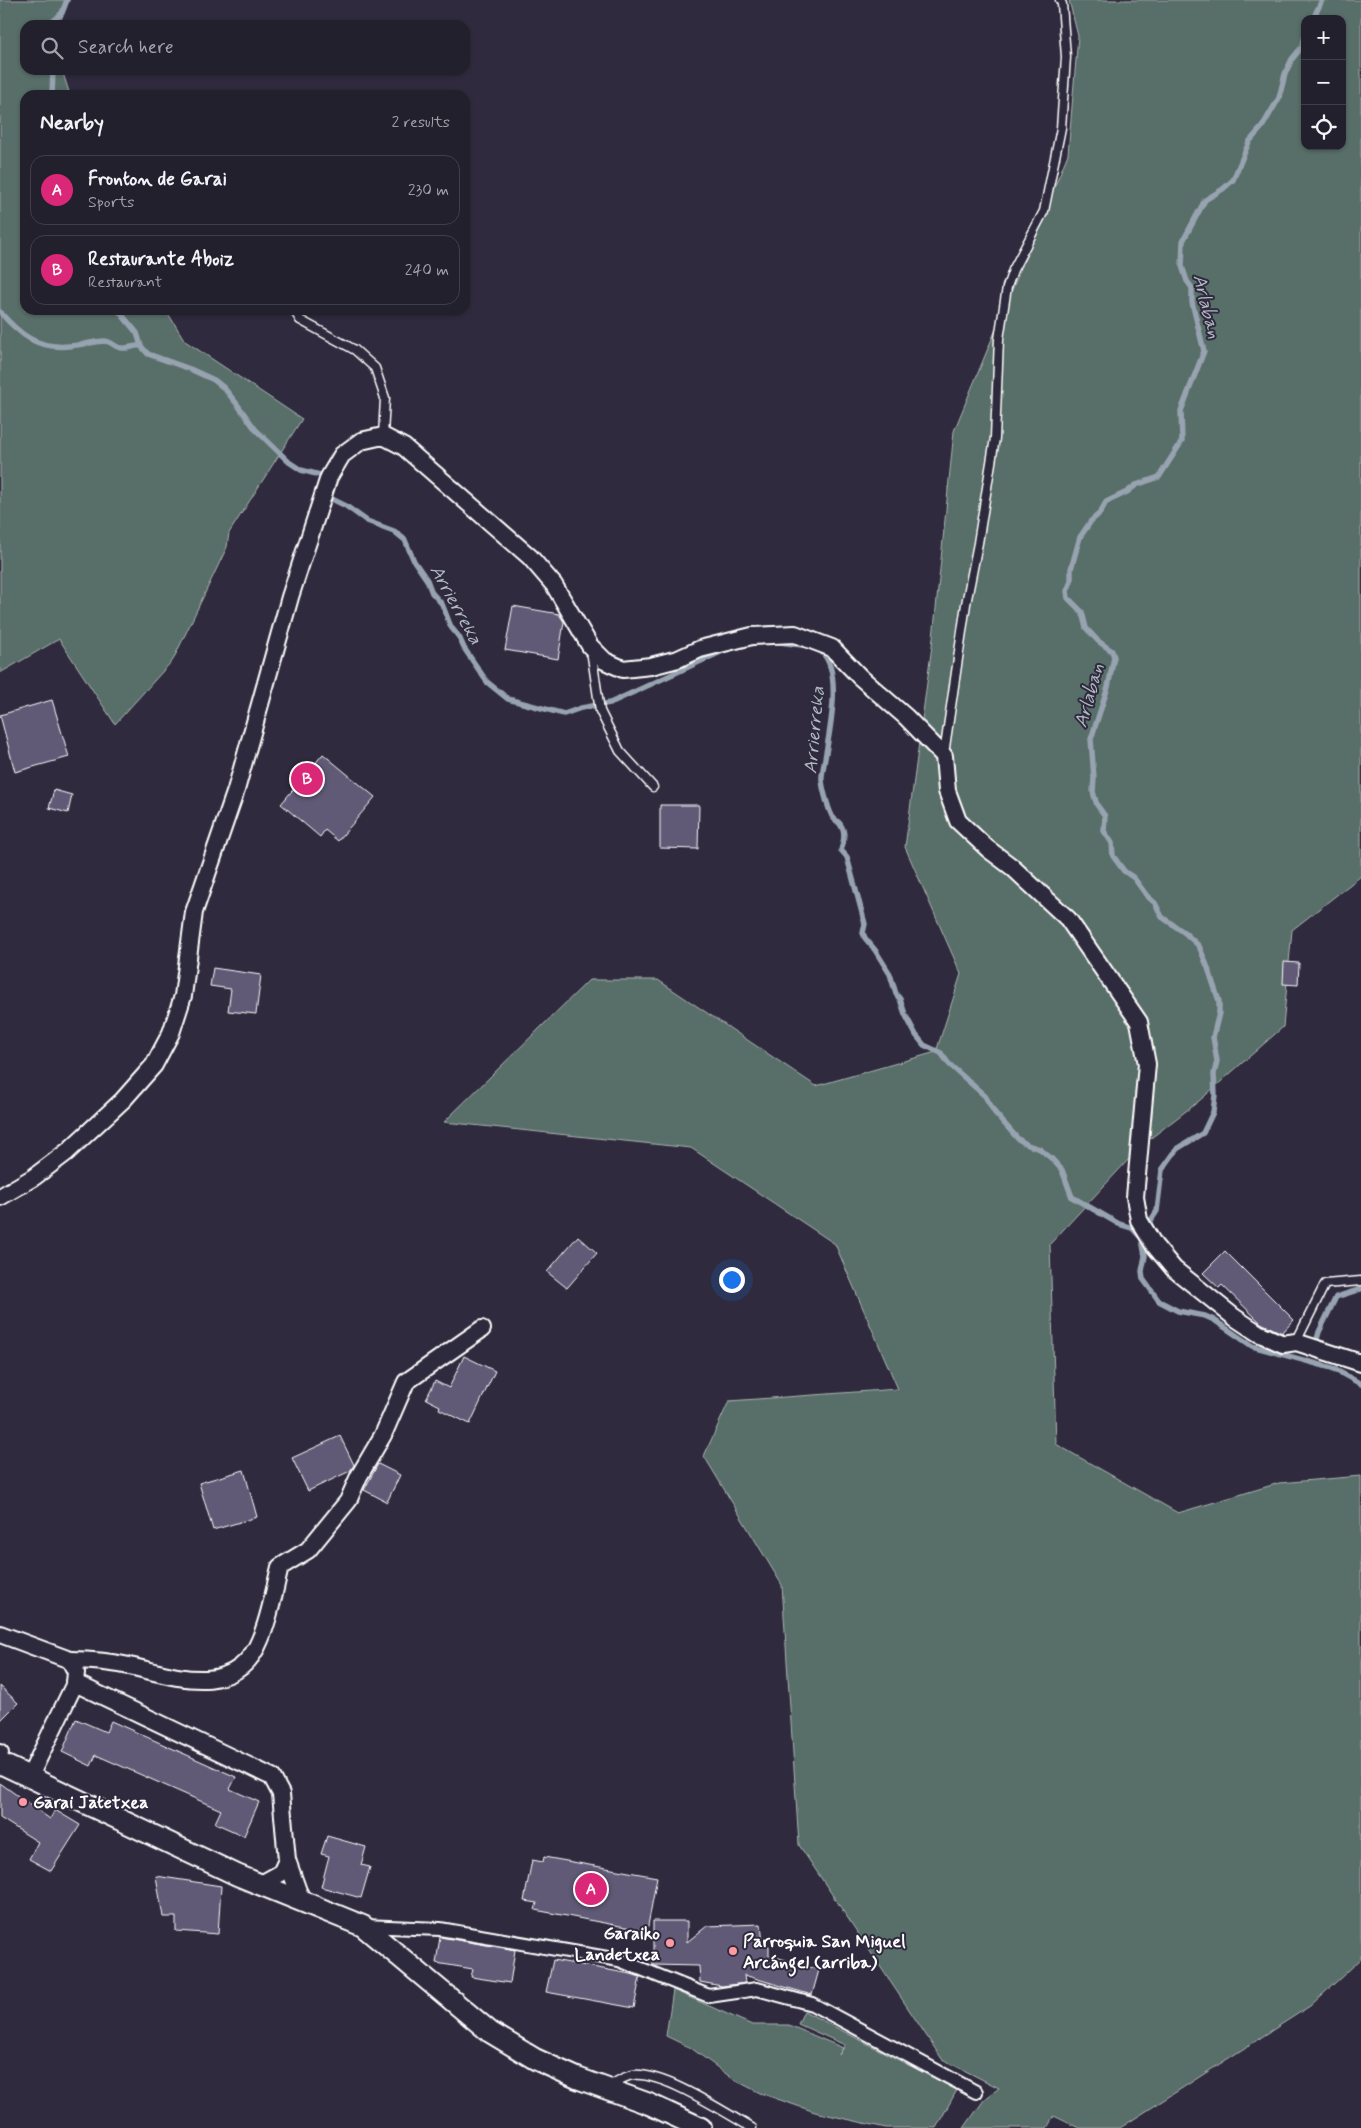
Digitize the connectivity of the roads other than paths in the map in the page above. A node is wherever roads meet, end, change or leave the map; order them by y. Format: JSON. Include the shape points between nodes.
{"nodes":[{"id":1,"x":1060,"y":0,"type":"edge"},
{"id":2,"x":297,"y":315,"type":"edge"},
{"id":3,"x":383,"y":436,"type":"junction"},
{"id":4,"x":590,"y":646,"type":"junction"},
{"id":5,"x":944,"y":756,"type":"junction"},
{"id":6,"x":654,"y":787,"type":"dead end"},
{"id":7,"x":0,"y":1197,"type":"edge"},
{"id":8,"x":1361,"y":1281,"type":"edge"},
{"id":9,"x":482,"y":1328,"type":"dead end"},
{"id":10,"x":1296,"y":1342,"type":"junction"},
{"id":11,"x":1361,"y":1363,"type":"edge"},
{"id":12,"x":0,"y":1634,"type":"edge"},
{"id":13,"x":70,"y":1660,"type":"junction"},
{"id":14,"x":75,"y":1682,"type":"junction"},
{"id":15,"x":1,"y":1756,"type":"edge"},
{"id":16,"x":30,"y":1776,"type":"junction"},
{"id":17,"x":287,"y":1860,"type":"junction"},
{"id":18,"x":261,"y":1884,"type":"junction"},
{"id":19,"x":303,"y":1901,"type":"junction"},
{"id":20,"x":363,"y":1926,"type":"junction"},
{"id":21,"x":605,"y":2088,"type":"junction"},
{"id":22,"x":976,"y":2092,"type":"dead end"},
{"id":23,"x":701,"y":2128,"type":"edge"},
{"id":24,"x":752,"y":2128,"type":"edge"}],
"edges":[{"from":1,"to":5,"type":"lane","via":[[1066,57],[1060,128],[1044,211],[1007,288],[999,339],[994,438]]},
{"from":2,"to":3,"type":"lane","via":[[300,320],[355,350],[374,368],[385,398]]},
{"from":3,"to":4,"type":"street","via":[[404,448],[530,557],[554,585]]},
{"from":3,"to":7,"type":"street","via":[[361,442],[342,455],[323,497],[269,666],[236,790],[194,912],[183,996],[172,1032],[154,1065],[123,1100],[67,1152]]},
{"from":4,"to":5,"type":"street","via":[[605,661],[623,669],[652,666],[752,636],[795,634],[832,648]]},
{"from":4,"to":6,"type":"lane","via":[[600,711],[620,751]]},
{"from":5,"to":10,"type":"street","via":[[947,791],[958,821],[1068,919],[1140,1022],[1147,1064],[1135,1196],[1139,1220],[1154,1245],[1174,1268],[1234,1317],[1283,1344]]},
{"from":8,"to":10,"type":"lane","via":[[1325,1284]]},
{"from":9,"to":13,"type":"street","via":[[406,1382],[383,1435],[348,1501],[308,1550],[280,1567],[260,1640],[247,1662],[226,1675],[205,1680],[173,1678],[96,1660]]},
{"from":10,"to":11,"type":"street"},
{"from":12,"to":13,"type":"street"},
{"from":13,"to":14,"type":"street","via":[[76,1672]]},
{"from":14,"to":16,"type":"street"},
{"from":14,"to":17,"type":"street","via":[[272,1777],[281,1794]]},
{"from":15,"to":16,"type":"street"},
{"from":16,"to":18,"type":"street"},
{"from":17,"to":18,"type":"street","via":[[281,1874]]},
{"from":17,"to":19,"type":"street"},
{"from":18,"to":19,"type":"street"},
{"from":19,"to":20,"type":"street"},
{"from":20,"to":21,"type":"street","via":[[490,2032],[535,2059]]},
{"from":20,"to":22,"type":"street","via":[[450,1931],[619,1960],[709,1996],[757,1989],[812,2004]]},
{"from":21,"to":23,"type":"street"},
{"from":21,"to":24,"type":"lane","via":[[631,2075],[661,2079]]}]}
